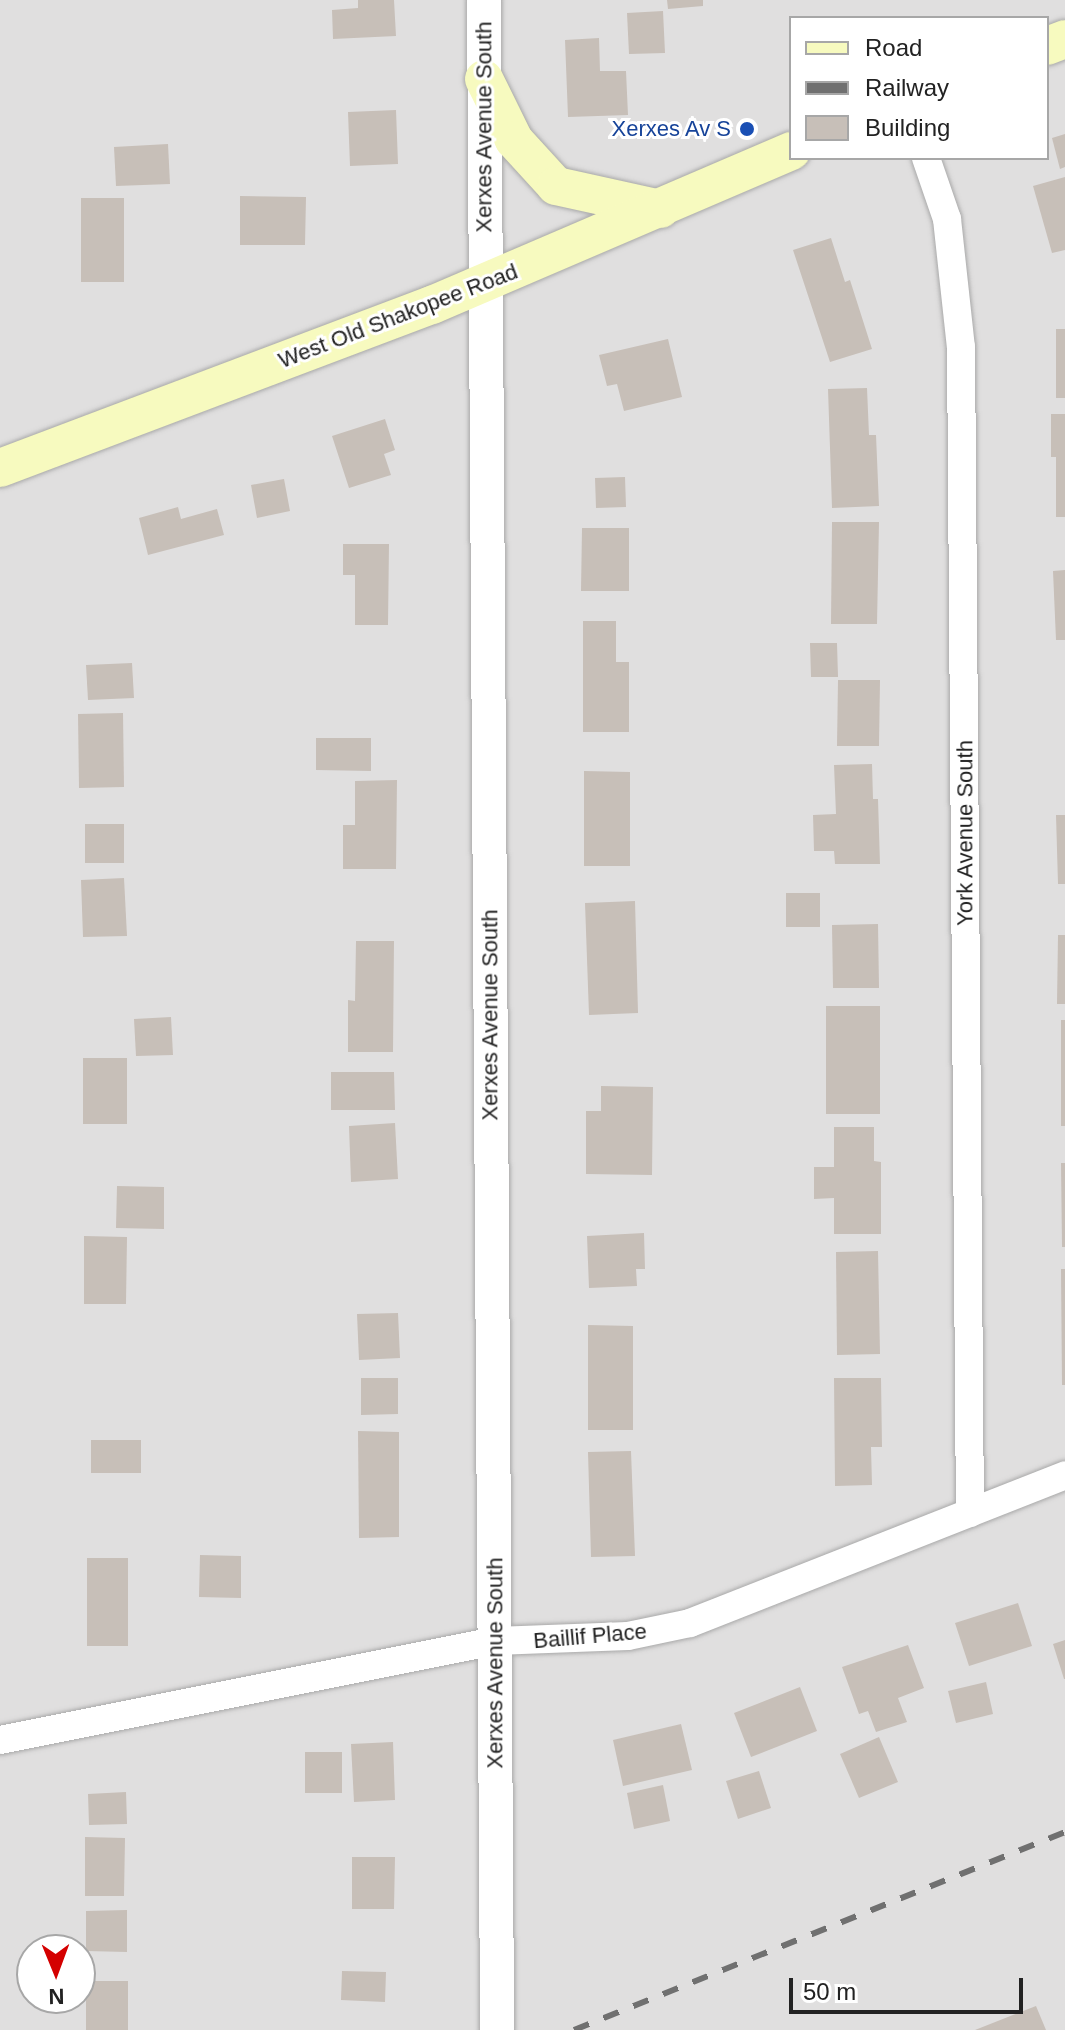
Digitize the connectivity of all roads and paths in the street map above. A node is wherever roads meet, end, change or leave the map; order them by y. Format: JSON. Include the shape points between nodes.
{"nodes":[{"id":1,"x":484,"y":0,"type":"edge"},
{"id":2,"x":484,"y":79,"type":"junction"},
{"id":3,"x":789,"y":152,"type":"edge"},
{"id":4,"x":927,"y":160,"type":"edge"},
{"id":5,"x":661,"y":209,"type":"junction"},
{"id":6,"x":484,"y":283,"type":"junction"},
{"id":7,"x":0,"y":468,"type":"edge"},
{"id":8,"x":1065,"y":1475,"type":"edge"},
{"id":9,"x":970,"y":1513,"type":"junction"},
{"id":10,"x":495,"y":1641,"type":"junction"},
{"id":11,"x":0,"y":1740,"type":"edge"},
{"id":12,"x":497,"y":2030,"type":"edge"}],
"edges":[{"from":1,"to":2,"type":"street","name":"Xerxes Avenue South"},
{"from":2,"to":5,"type":"main road","via":[[514,140],[556,186]]},
{"from":2,"to":6,"type":"street","name":"Xerxes Avenue South"},
{"from":3,"to":5,"type":"main road","name":"West Old Shakopee Road"},
{"from":4,"to":9,"type":"street","name":"York Avenue South","via":[[947,219],[961,347]]},
{"from":5,"to":6,"type":"main road","name":"West Old Shakopee Road"},
{"from":6,"to":7,"type":"main road","name":"West Old Shakopee Road"},
{"from":6,"to":10,"type":"street","name":"Xerxes Avenue South"},
{"from":8,"to":9,"type":"street","name":"Baillif Place"},
{"from":9,"to":10,"type":"street","name":"Baillif Place","via":[[690,1623],[628,1636]]},
{"from":10,"to":11,"type":"street","name":"Baillif Place"},
{"from":10,"to":12,"type":"street","name":"Xerxes Avenue South"}]}
